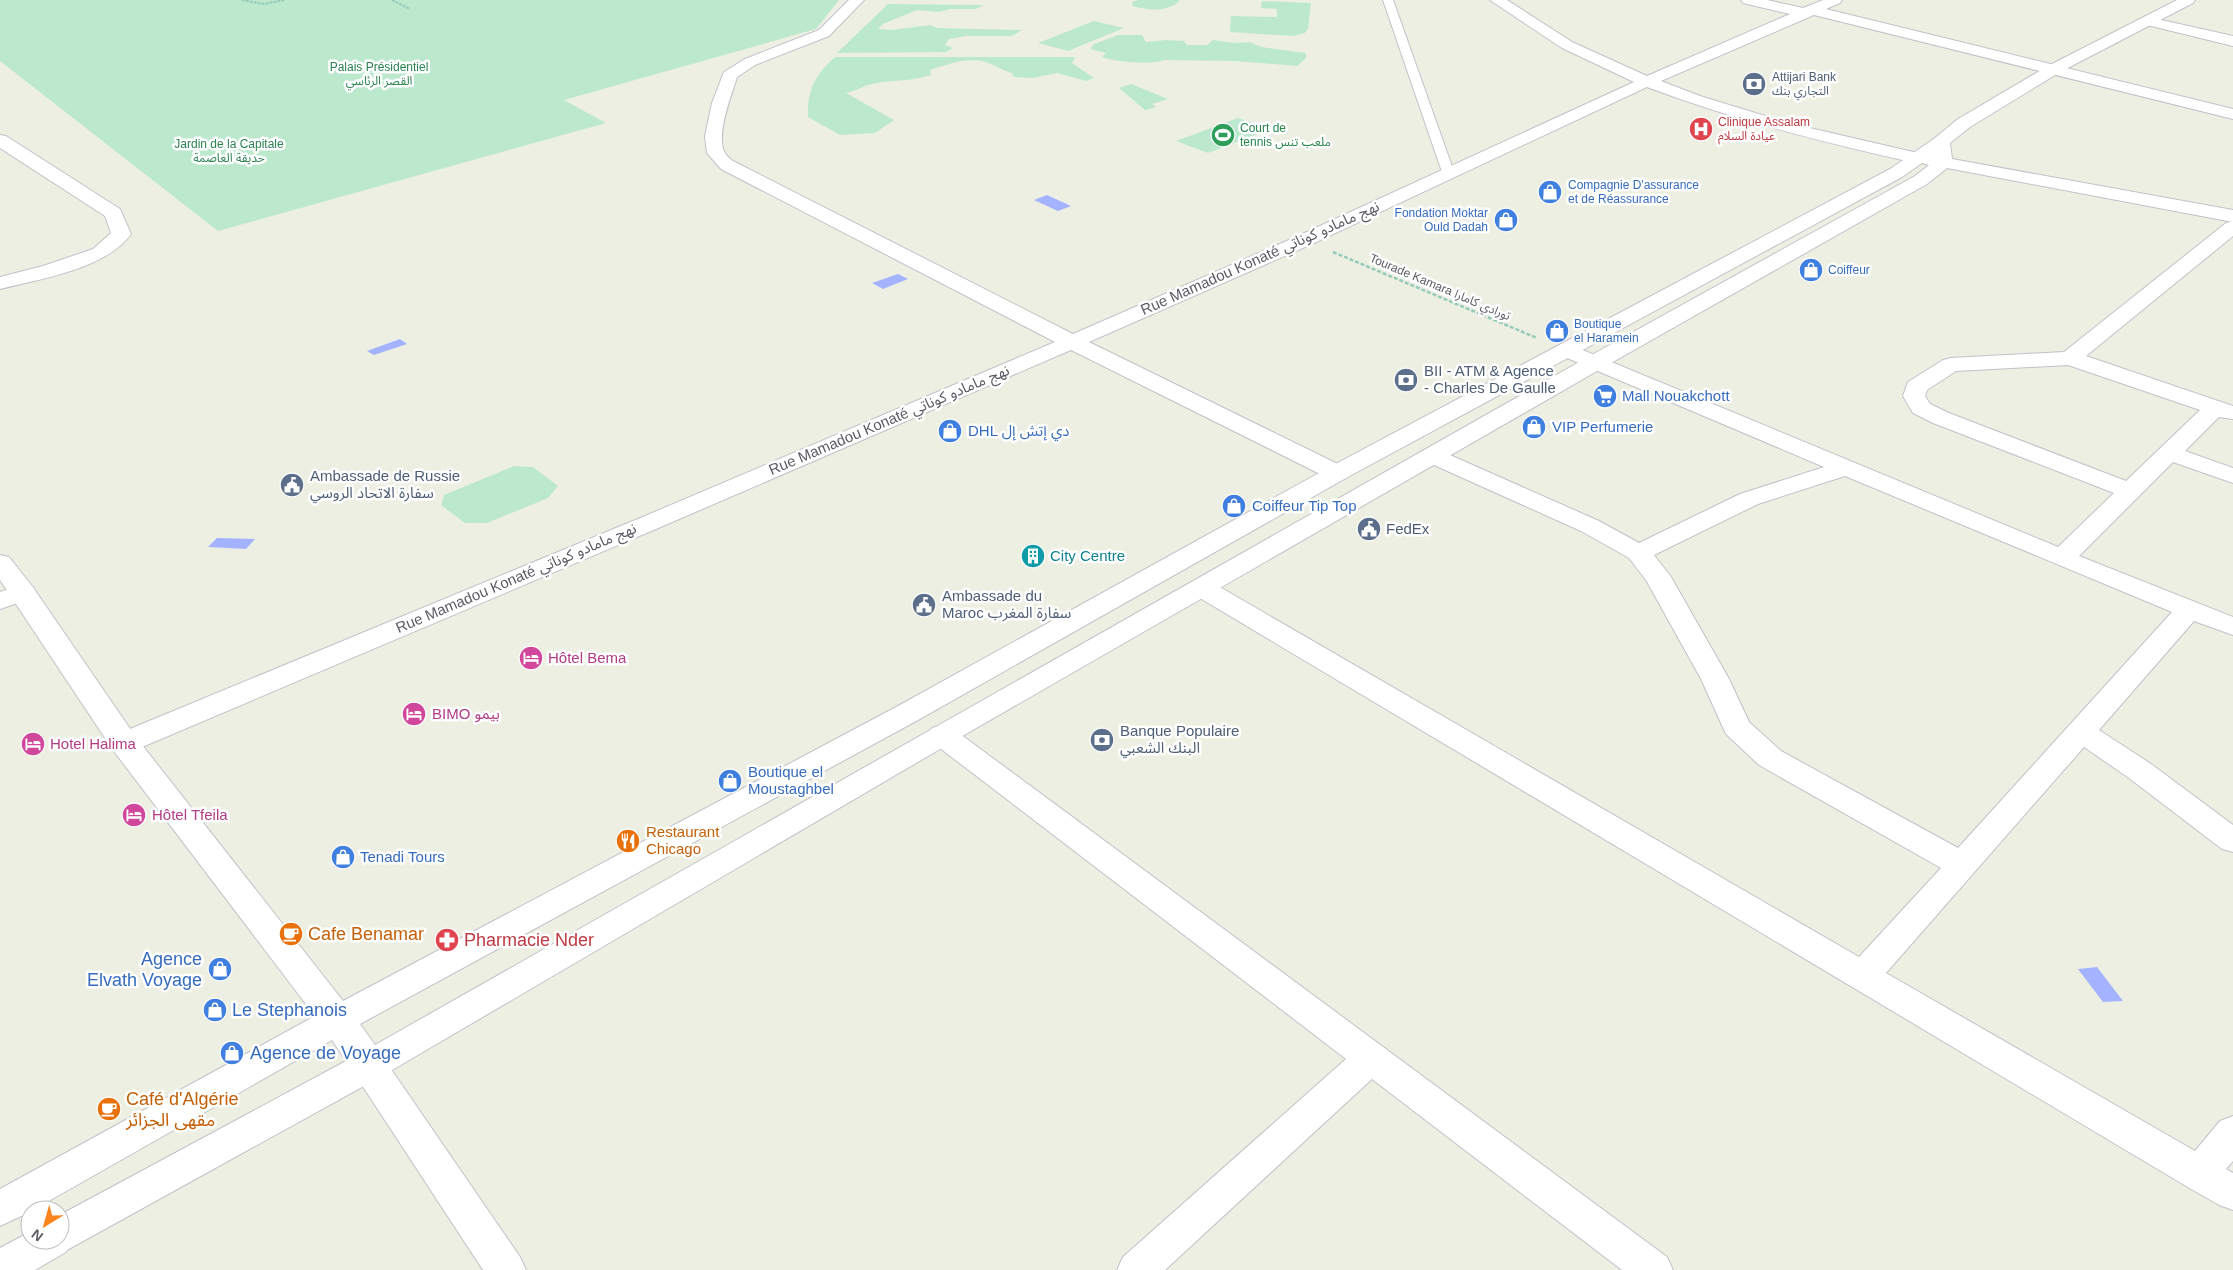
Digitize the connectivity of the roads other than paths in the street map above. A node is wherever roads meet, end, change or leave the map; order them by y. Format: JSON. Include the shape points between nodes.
{"nodes":[{"id":1,"x":857,"y":0,"type":"edge"},
{"id":2,"x":1388,"y":0,"type":"edge"},
{"id":3,"x":1497,"y":0,"type":"edge"},
{"id":4,"x":1748,"y":0,"type":"edge"},
{"id":5,"x":2188,"y":0,"type":"edge"},
{"id":6,"x":1816,"y":6,"type":"edge"},
{"id":7,"x":2148,"y":21,"type":"junction"},
{"id":8,"x":2233,"y":41,"type":"edge"},
{"id":9,"x":2054,"y":69,"type":"junction"},
{"id":10,"x":1646,"y":82,"type":"junction"},
{"id":11,"x":2233,"y":114,"type":"edge"},
{"id":12,"x":0,"y":140,"type":"edge"},
{"id":13,"x":1934,"y":154,"type":"junction"},
{"id":14,"x":1448,"y":172,"type":"junction"},
{"id":15,"x":2233,"y":216,"type":"edge"},
{"id":16,"x":2233,"y":227,"type":"edge"},
{"id":17,"x":0,"y":283,"type":"edge"},
{"id":18,"x":1072,"y":342,"type":"junction"},
{"id":19,"x":1568,"y":350,"type":"junction"},
{"id":20,"x":2070,"y":358,"type":"junction"},
{"id":21,"x":1596,"y":362,"type":"junction"},
{"id":22,"x":2224,"y":411,"type":"edge"},
{"id":23,"x":2169,"y":453,"type":"junction"},
{"id":24,"x":1433,"y":456,"type":"junction"},
{"id":25,"x":1846,"y":468,"type":"junction"},
{"id":26,"x":1337,"y":474,"type":"junction"},
{"id":27,"x":2233,"y":476,"type":"edge"},
{"id":28,"x":2130,"y":491,"type":"junction"},
{"id":29,"x":1638,"y":553,"type":"junction"},
{"id":30,"x":2062,"y":558,"type":"junction"},
{"id":31,"x":0,"y":563,"type":"edge"},
{"id":32,"x":1202,"y":588,"type":"junction"},
{"id":33,"x":12,"y":597,"type":"edge"},
{"id":34,"x":2189,"y":610,"type":"junction"},
{"id":35,"x":2233,"y":627,"type":"edge"},
{"id":36,"x":2080,"y":731,"type":"junction"},
{"id":37,"x":942,"y":735,"type":"junction"},
{"id":38,"x":124,"y":743,"type":"junction"},
{"id":39,"x":2233,"y":841,"type":"edge"},
{"id":40,"x":1962,"y":865,"type":"junction"},
{"id":41,"x":1864,"y":976,"type":"junction"},
{"id":42,"x":338,"y":1020,"type":"junction"},
{"id":43,"x":1370,"y":1059,"type":"junction"},
{"id":44,"x":370,"y":1066,"type":"junction"},
{"id":45,"x":2233,"y":1132,"type":"edge"},
{"id":46,"x":2200,"y":1174,"type":"junction"},
{"id":47,"x":2233,"y":1193,"type":"edge"},
{"id":48,"x":0,"y":1209,"type":"edge"},
{"id":49,"x":70,"y":1230,"type":"edge"},
{"id":50,"x":33,"y":1250,"type":"edge"},
{"id":51,"x":0,"y":1268,"type":"edge"},
{"id":52,"x":506,"y":1270,"type":"edge"},
{"id":53,"x":1137,"y":1270,"type":"edge"},
{"id":54,"x":1653,"y":1270,"type":"edge"}],
"edges":[{"from":1,"to":18,"type":"street","via":[[824,33],[750,62],[730,75],[714,131],[716,154],[727,164]]},
{"from":2,"to":14,"type":"lane"},
{"from":3,"to":10,"type":"street","via":[[1566,44]]},
{"from":4,"to":6,"type":"street"},
{"from":5,"to":7,"type":"street"},
{"from":6,"to":9,"type":"street"},
{"from":6,"to":10,"type":"street","name":"Rue Mamadou Konaté نهج مامادو كوناتي","via":[[1697,62]]},
{"from":7,"to":8,"type":"street"},
{"from":7,"to":9,"type":"street"},
{"from":9,"to":11,"type":"street"},
{"from":9,"to":13,"type":"street","via":[[1964,122]]},
{"from":10,"to":13,"type":"street","via":[[1795,130]]},
{"from":10,"to":14,"type":"street","name":"Rue Mamadou Konaté نهج مامادو كوناتي"},
{"from":12,"to":17,"type":"street","via":[[113,213],[121,234],[100,252]]},
{"from":13,"to":15,"type":"street"},
{"from":13,"to":19,"type":"street"},
{"from":13,"to":21,"type":"street","via":[[1921,180]]},
{"from":14,"to":18,"type":"street","name":"Rue Mamadou Konaté نهج مامادو كوناتي","via":[[1305,240]]},
{"from":16,"to":20,"type":"street"},
{"from":18,"to":26,"type":"street"},
{"from":18,"to":38,"type":"street","name":"Rue Mamadou Konaté نهج مامادو كوناتي"},
{"from":19,"to":21,"type":"street"},
{"from":19,"to":26,"type":"street"},
{"from":20,"to":22,"type":"street"},
{"from":20,"to":28,"type":"street","via":[[1951,365],[1916,387],[1914,396],[1921,408],[1941,418]]},
{"from":21,"to":24,"type":"street"},
{"from":21,"to":25,"type":"street"},
{"from":22,"to":23,"type":"street"},
{"from":23,"to":27,"type":"street"},
{"from":23,"to":28,"type":"street"},
{"from":24,"to":29,"type":"street","via":[[1590,526]]},
{"from":24,"to":32,"type":"street"},
{"from":25,"to":29,"type":"street","via":[[1749,498]]},
{"from":25,"to":30,"type":"street"},
{"from":26,"to":42,"type":"street","via":[[908,713]]},
{"from":28,"to":30,"type":"street"},
{"from":29,"to":40,"type":"street","via":[[1658,577],[1716,679],[1736,727],[1770,758]]},
{"from":30,"to":34,"type":"street"},
{"from":31,"to":33,"type":"street"},
{"from":32,"to":37,"type":"street"},
{"from":32,"to":41,"type":"street"},
{"from":33,"to":38,"type":"street"},
{"from":34,"to":35,"type":"street"},
{"from":34,"to":36,"type":"street"},
{"from":36,"to":39,"type":"street","via":[[2140,771]]},
{"from":36,"to":40,"type":"street"},
{"from":37,"to":43,"type":"street"},
{"from":37,"to":44,"type":"street"},
{"from":38,"to":42,"type":"street"},
{"from":40,"to":41,"type":"street"},
{"from":41,"to":46,"type":"street"},
{"from":42,"to":44,"type":"street"},
{"from":42,"to":48,"type":"street"},
{"from":43,"to":53,"type":"street"},
{"from":43,"to":54,"type":"street"},
{"from":44,"to":49,"type":"street"},
{"from":44,"to":52,"type":"street"},
{"from":45,"to":46,"type":"street"},
{"from":46,"to":47,"type":"street"},
{"from":50,"to":51,"type":"street"}]}
